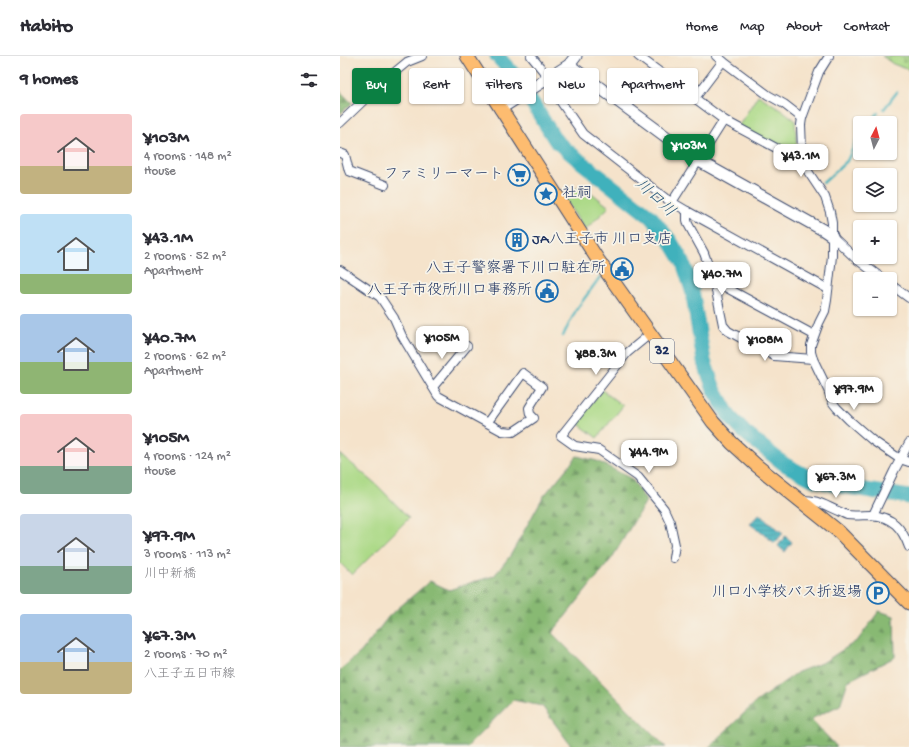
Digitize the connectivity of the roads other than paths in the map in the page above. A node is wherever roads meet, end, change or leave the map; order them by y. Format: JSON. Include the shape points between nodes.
{"nodes":[{"id":1,"x":422,"y":56,"type":"edge"},
{"id":2,"x":467,"y":56,"type":"edge"},
{"id":3,"x":531,"y":56,"type":"edge"},
{"id":4,"x":638,"y":56,"type":"edge"},
{"id":5,"x":829,"y":56,"type":"edge"},
{"id":6,"x":719,"y":59,"type":"edge"},
{"id":7,"x":573,"y":60,"type":"edge"},
{"id":8,"x":562,"y":68,"type":"edge"},
{"id":9,"x":654,"y":68,"type":"edge"},
{"id":10,"x":544,"y":77,"type":"edge"},
{"id":11,"x":544,"y":81,"type":"edge"},
{"id":12,"x":698,"y":93,"type":"edge"},
{"id":13,"x":698,"y":100,"type":"edge"},
{"id":14,"x":562,"y":104,"type":"edge"},
{"id":15,"x":500,"y":109,"type":"junction"},
{"id":16,"x":802,"y":118,"type":"junction"},
{"id":17,"x":724,"y":120,"type":"junction"},
{"id":18,"x":340,"y":123,"type":"edge"},
{"id":19,"x":340,"y":153,"type":"edge"},
{"id":20,"x":699,"y":161,"type":"junction"},
{"id":21,"x":804,"y":163,"type":"junction"},
{"id":22,"x":386,"y":185,"type":"dead end"},
{"id":23,"x":672,"y":202,"type":"junction"},
{"id":24,"x":687,"y":211,"type":"junction"},
{"id":25,"x":832,"y":236,"type":"junction"},
{"id":26,"x":340,"y":270,"type":"edge"},
{"id":27,"x":874,"y":272,"type":"edge"},
{"id":28,"x":714,"y":281,"type":"junction"},
{"id":29,"x":828,"y":289,"type":"junction"},
{"id":30,"x":897,"y":289,"type":"edge"},
{"id":31,"x":909,"y":298,"type":"edge"},
{"id":32,"x":650,"y":334,"type":"junction"},
{"id":33,"x":814,"y":335,"type":"junction"},
{"id":34,"x":467,"y":346,"type":"dead end"},
{"id":35,"x":813,"y":359,"type":"junction"},
{"id":36,"x":432,"y":387,"type":"junction"},
{"id":37,"x":487,"y":423,"type":"junction"},
{"id":38,"x":909,"y":443,"type":"edge"},
{"id":39,"x":900,"y":459,"type":"junction"},
{"id":40,"x":909,"y":462,"type":"edge"},
{"id":41,"x":799,"y":500,"type":"junction"},
{"id":42,"x":873,"y":516,"type":"junction"},
{"id":43,"x":909,"y":546,"type":"edge"},
{"id":44,"x":673,"y":558,"type":"dead end"},
{"id":45,"x":909,"y":602,"type":"edge"}],
"edges":[{"from":1,"to":18,"type":"street","via":[[407,62]]},
{"from":2,"to":15,"type":"main road","number":"32"},
{"from":3,"to":10,"type":"street"},
{"from":4,"to":9,"type":"street"},
{"from":5,"to":16,"type":"street","via":[[819,72]]},
{"from":6,"to":12,"type":"street"},
{"from":6,"to":16,"type":"street"},
{"from":7,"to":8,"type":"street"},
{"from":7,"to":20,"type":"street"},
{"from":11,"to":15,"type":"street"},
{"from":13,"to":17,"type":"street"},
{"from":14,"to":23,"type":"street","via":[[583,134]]},
{"from":15,"to":32,"type":"main road","number":"32","via":[[598,260]]},
{"from":16,"to":21,"type":"street"},
{"from":17,"to":20,"type":"street"},
{"from":17,"to":21,"type":"street"},
{"from":19,"to":22,"type":"street","via":[[345,155],[349,171]]},
{"from":20,"to":23,"type":"street"},
{"from":20,"to":25,"type":"street"},
{"from":21,"to":25,"type":"street","via":[[825,197],[832,223]]},
{"from":23,"to":24,"type":"street"},
{"from":24,"to":28,"type":"street","via":[[688,224],[704,253]]},
{"from":24,"to":29,"type":"street"},
{"from":25,"to":27,"type":"street"},
{"from":25,"to":29,"type":"street"},
{"from":26,"to":36,"type":"street","via":[[380,297]]},
{"from":28,"to":33,"type":"street"},
{"from":28,"to":35,"type":"street","via":[[725,329],[774,356]]},
{"from":29,"to":33,"type":"street","via":[[825,311]]},
{"from":30,"to":31,"type":"street"},
{"from":32,"to":41,"type":"main road","number":"32","via":[[722,433]]},
{"from":32,"to":44,"type":"street","via":[[627,353],[561,436],[575,446],[599,450],[638,477],[664,509],[670,522],[675,545]]},
{"from":33,"to":35,"type":"street","via":[[811,345]]},
{"from":34,"to":36,"type":"street"},
{"from":35,"to":39,"type":"street","via":[[837,408],[872,440]]},
{"from":36,"to":37,"type":"street","via":[[438,396]]},
{"from":37,"to":37,"type":"street","via":[[523,374],[542,387],[529,408],[534,418],[513,432],[502,431]]},
{"from":38,"to":39,"type":"street"},
{"from":39,"to":40,"type":"street"},
{"from":39,"to":42,"type":"street"},
{"from":41,"to":42,"type":"street","via":[[812,500],[846,515]]},
{"from":41,"to":45,"type":"main road","number":"32","via":[[838,531]]},
{"from":42,"to":43,"type":"street","via":[[895,523]]}]}
